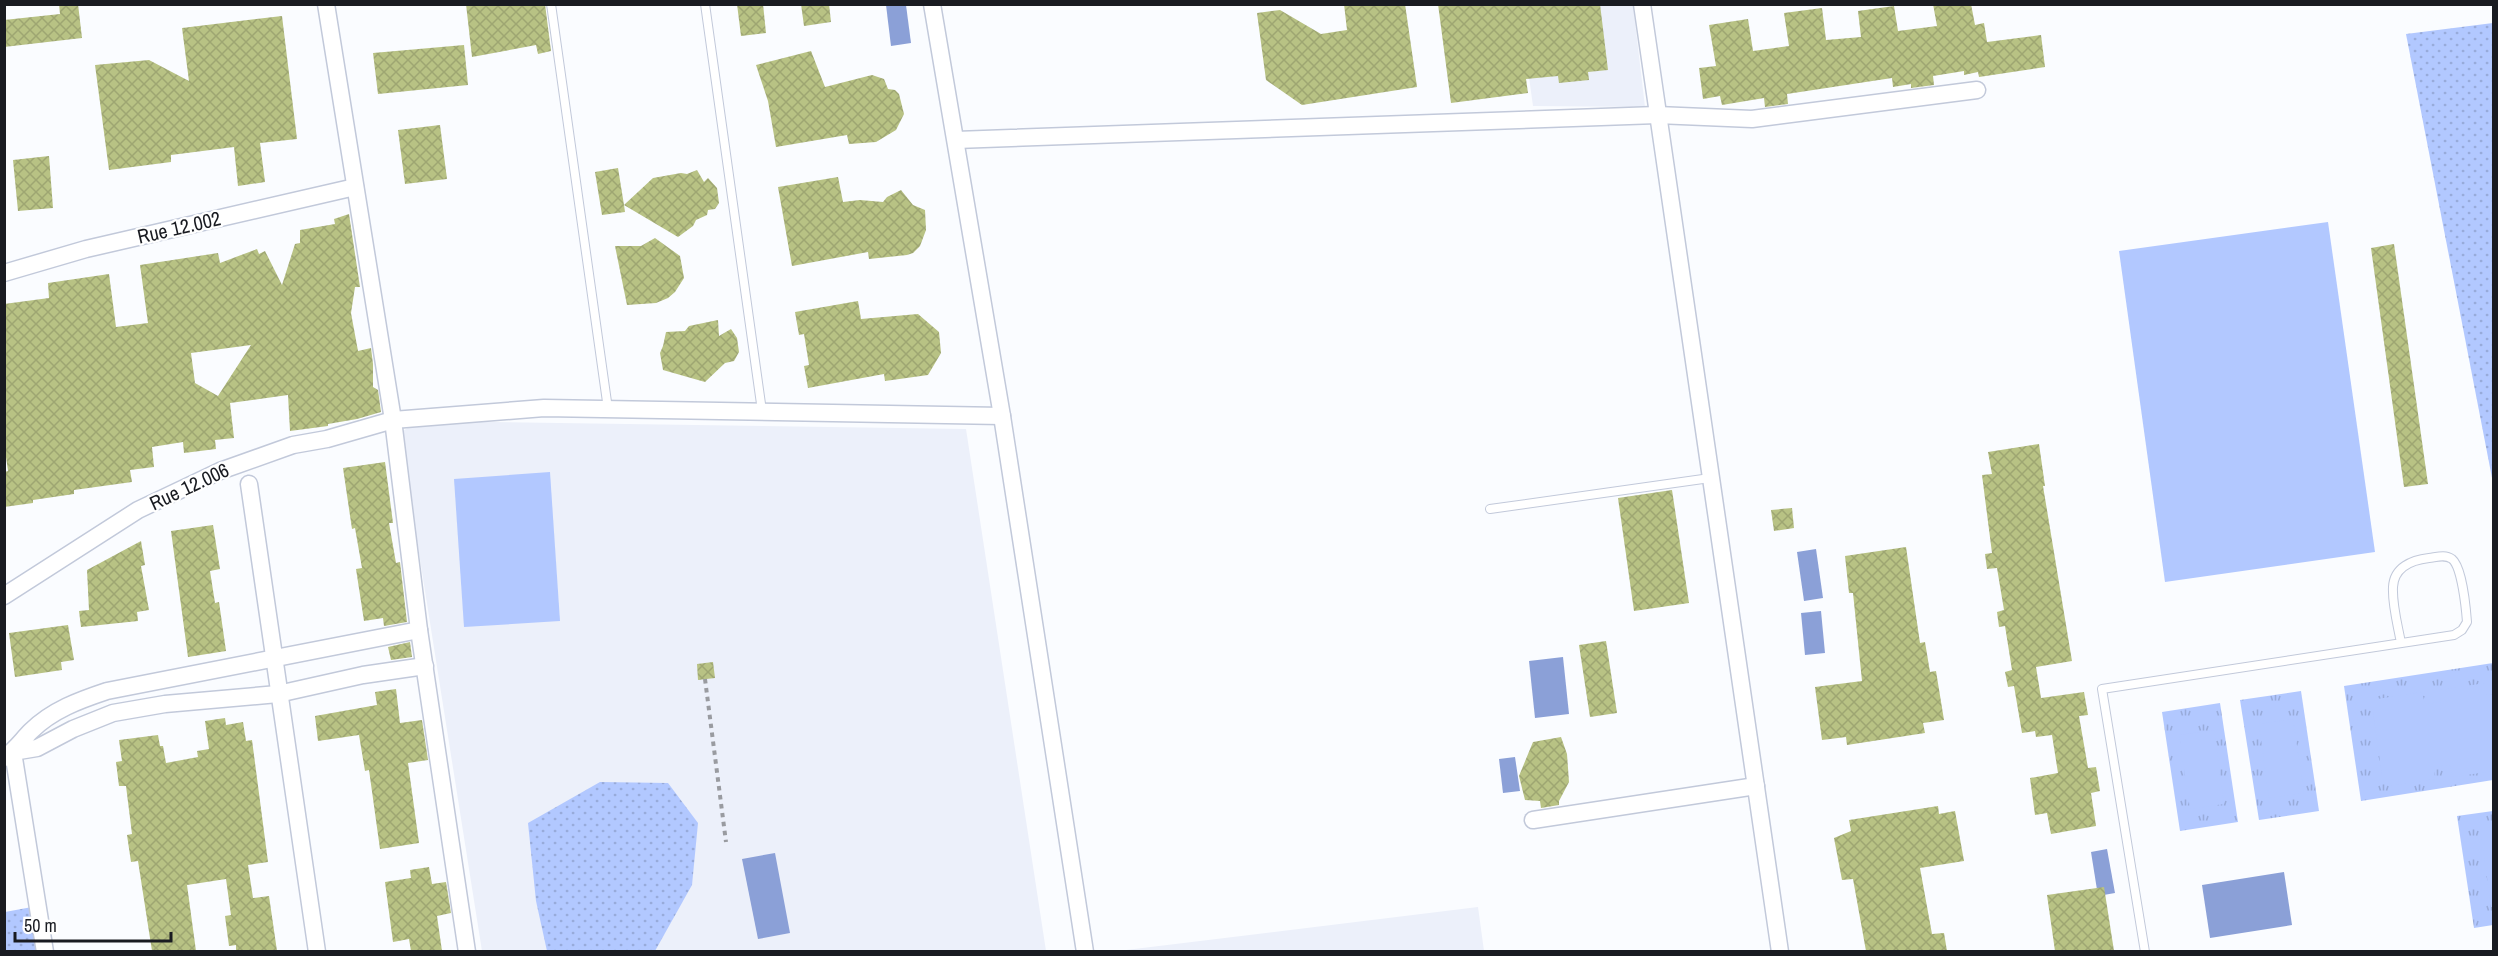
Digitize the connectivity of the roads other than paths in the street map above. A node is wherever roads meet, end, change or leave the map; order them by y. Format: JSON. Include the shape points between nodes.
{"nodes":[{"id":1,"x":326,"y":4,"type":"edge"},
{"id":2,"x":552,"y":4,"type":"edge"},
{"id":3,"x":705,"y":4,"type":"edge"},
{"id":4,"x":932,"y":4,"type":"edge"},
{"id":5,"x":1642,"y":4,"type":"edge"},
{"id":6,"x":1977,"y":90,"type":"dead end"},
{"id":7,"x":1656,"y":116,"type":"junction"},
{"id":8,"x":956,"y":140,"type":"junction"},
{"id":9,"x":356,"y":187,"type":"junction"},
{"id":10,"x":4,"y":273,"type":"edge"},
{"id":11,"x":608,"y":409,"type":"junction"},
{"id":12,"x":762,"y":411,"type":"junction"},
{"id":13,"x":1002,"y":416,"type":"junction"},
{"id":14,"x":393,"y":420,"type":"junction"},
{"id":15,"x":1710,"y":478,"type":"junction"},
{"id":16,"x":249,"y":484,"type":"dead end"},
{"id":17,"x":1490,"y":509,"type":"dead end"},
{"id":18,"x":4,"y":596,"type":"edge"},
{"id":19,"x":419,"y":630,"type":"junction"},
{"id":20,"x":2402,"y":643,"type":"junction"},
{"id":21,"x":273,"y":658,"type":"junction"},
{"id":22,"x":424,"y":666,"type":"junction"},
{"id":23,"x":278,"y":694,"type":"junction"},
{"id":24,"x":9,"y":755,"type":"edge"},
{"id":25,"x":1756,"y":786,"type":"junction"},
{"id":26,"x":1533,"y":820,"type":"dead end"},
{"id":27,"x":45,"y":951,"type":"edge"},
{"id":28,"x":317,"y":951,"type":"edge"},
{"id":29,"x":467,"y":951,"type":"edge"},
{"id":30,"x":1085,"y":951,"type":"edge"},
{"id":31,"x":1780,"y":951,"type":"edge"},
{"id":32,"x":2145,"y":951,"type":"edge"}],
"edges":[{"from":1,"to":9,"type":"street"},
{"from":2,"to":11,"type":"lane"},
{"from":3,"to":12,"type":"lane"},
{"from":4,"to":8,"type":"street"},
{"from":5,"to":7,"type":"street"},
{"from":6,"to":7,"type":"street","via":[[1752,119]]},
{"from":7,"to":8,"type":"street"},
{"from":7,"to":15,"type":"street"},
{"from":8,"to":13,"type":"street"},
{"from":9,"to":10,"type":"street","name":"Rue 12.002","via":[[86,249]]},
{"from":9,"to":14,"type":"street"},
{"from":11,"to":12,"type":"street","name":"Rue 12.006"},
{"from":11,"to":14,"type":"street","name":"Rue 12.006","via":[[544,408]]},
{"from":12,"to":13,"type":"street","name":"Rue 12.006"},
{"from":13,"to":30,"type":"street"},
{"from":14,"to":18,"type":"street","name":"Rue 12.006","via":[[293,445],[220,471],[138,510]]},
{"from":14,"to":19,"type":"street"},
{"from":15,"to":17,"type":"lane"},
{"from":15,"to":25,"type":"street"},
{"from":16,"to":21,"type":"street"},
{"from":19,"to":21,"type":"street"},
{"from":19,"to":22,"type":"street"},
{"from":20,"to":20,"type":"lane","via":[[2454,635],[2467,622],[2458,568],[2453,560],[2443,556],[2413,560],[2396,576],[2393,587]]},
{"from":20,"to":32,"type":"lane","via":[[2102,689]]},
{"from":21,"to":23,"type":"street"},
{"from":21,"to":24,"type":"street","via":[[107,691],[72,703],[33,729]]},
{"from":22,"to":23,"type":"street"},
{"from":22,"to":29,"type":"street"},
{"from":23,"to":24,"type":"street","via":[[113,713],[37,748]]},
{"from":23,"to":28,"type":"street"},
{"from":24,"to":27,"type":"street"},
{"from":25,"to":26,"type":"street"},
{"from":25,"to":31,"type":"street"}]}
